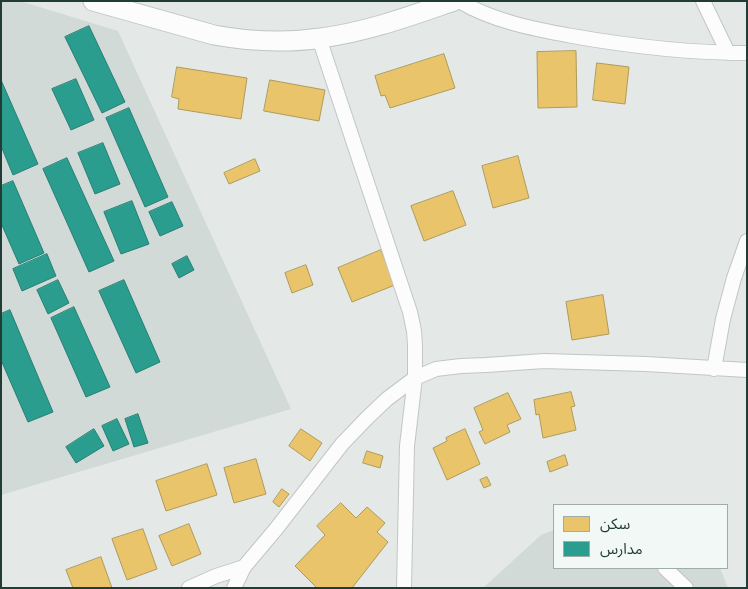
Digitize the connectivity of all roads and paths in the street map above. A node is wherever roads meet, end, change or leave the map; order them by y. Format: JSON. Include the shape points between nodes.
{"nodes":[{"id":1,"x":93,"y":1,"type":"edge"},
{"id":2,"x":454,"y":1,"type":"edge"},
{"id":3,"x":459,"y":1,"type":"edge"},
{"id":4,"x":703,"y":1,"type":"edge"},
{"id":5,"x":320,"y":38,"type":"junction"},
{"id":6,"x":741,"y":55,"type":"edge"},
{"id":7,"x":747,"y":241,"type":"edge"},
{"id":8,"x":714,"y":369,"type":"junction"},
{"id":9,"x":747,"y":370,"type":"edge"},
{"id":10,"x":415,"y":378,"type":"junction"},
{"id":11,"x":244,"y":567,"type":"junction"},
{"id":12,"x":666,"y":569,"type":"edge"},
{"id":13,"x":189,"y":588,"type":"edge"},
{"id":14,"x":234,"y":588,"type":"edge"},
{"id":15,"x":404,"y":588,"type":"edge"},
{"id":16,"x":686,"y":588,"type":"edge"}],
"edges":[{"from":1,"to":5,"type":"main road","via":[[232,38]]},
{"from":2,"to":5,"type":"main road","via":[[386,24]]},
{"from":3,"to":6,"type":"street","via":[[492,16],[540,30],[616,44]]},
{"from":4,"to":6,"type":"street"},
{"from":5,"to":10,"type":"street","via":[[410,312]]},
{"from":7,"to":8,"type":"street","via":[[723,319]]},
{"from":8,"to":9,"type":"street"},
{"from":8,"to":10,"type":"street","via":[[544,361],[436,369]]},
{"from":10,"to":11,"type":"street","via":[[387,399],[342,444]]},
{"from":10,"to":15,"type":"street","via":[[407,446]]},
{"from":11,"to":13,"type":"street"},
{"from":11,"to":14,"type":"street"},
{"from":12,"to":16,"type":"street"}]}
